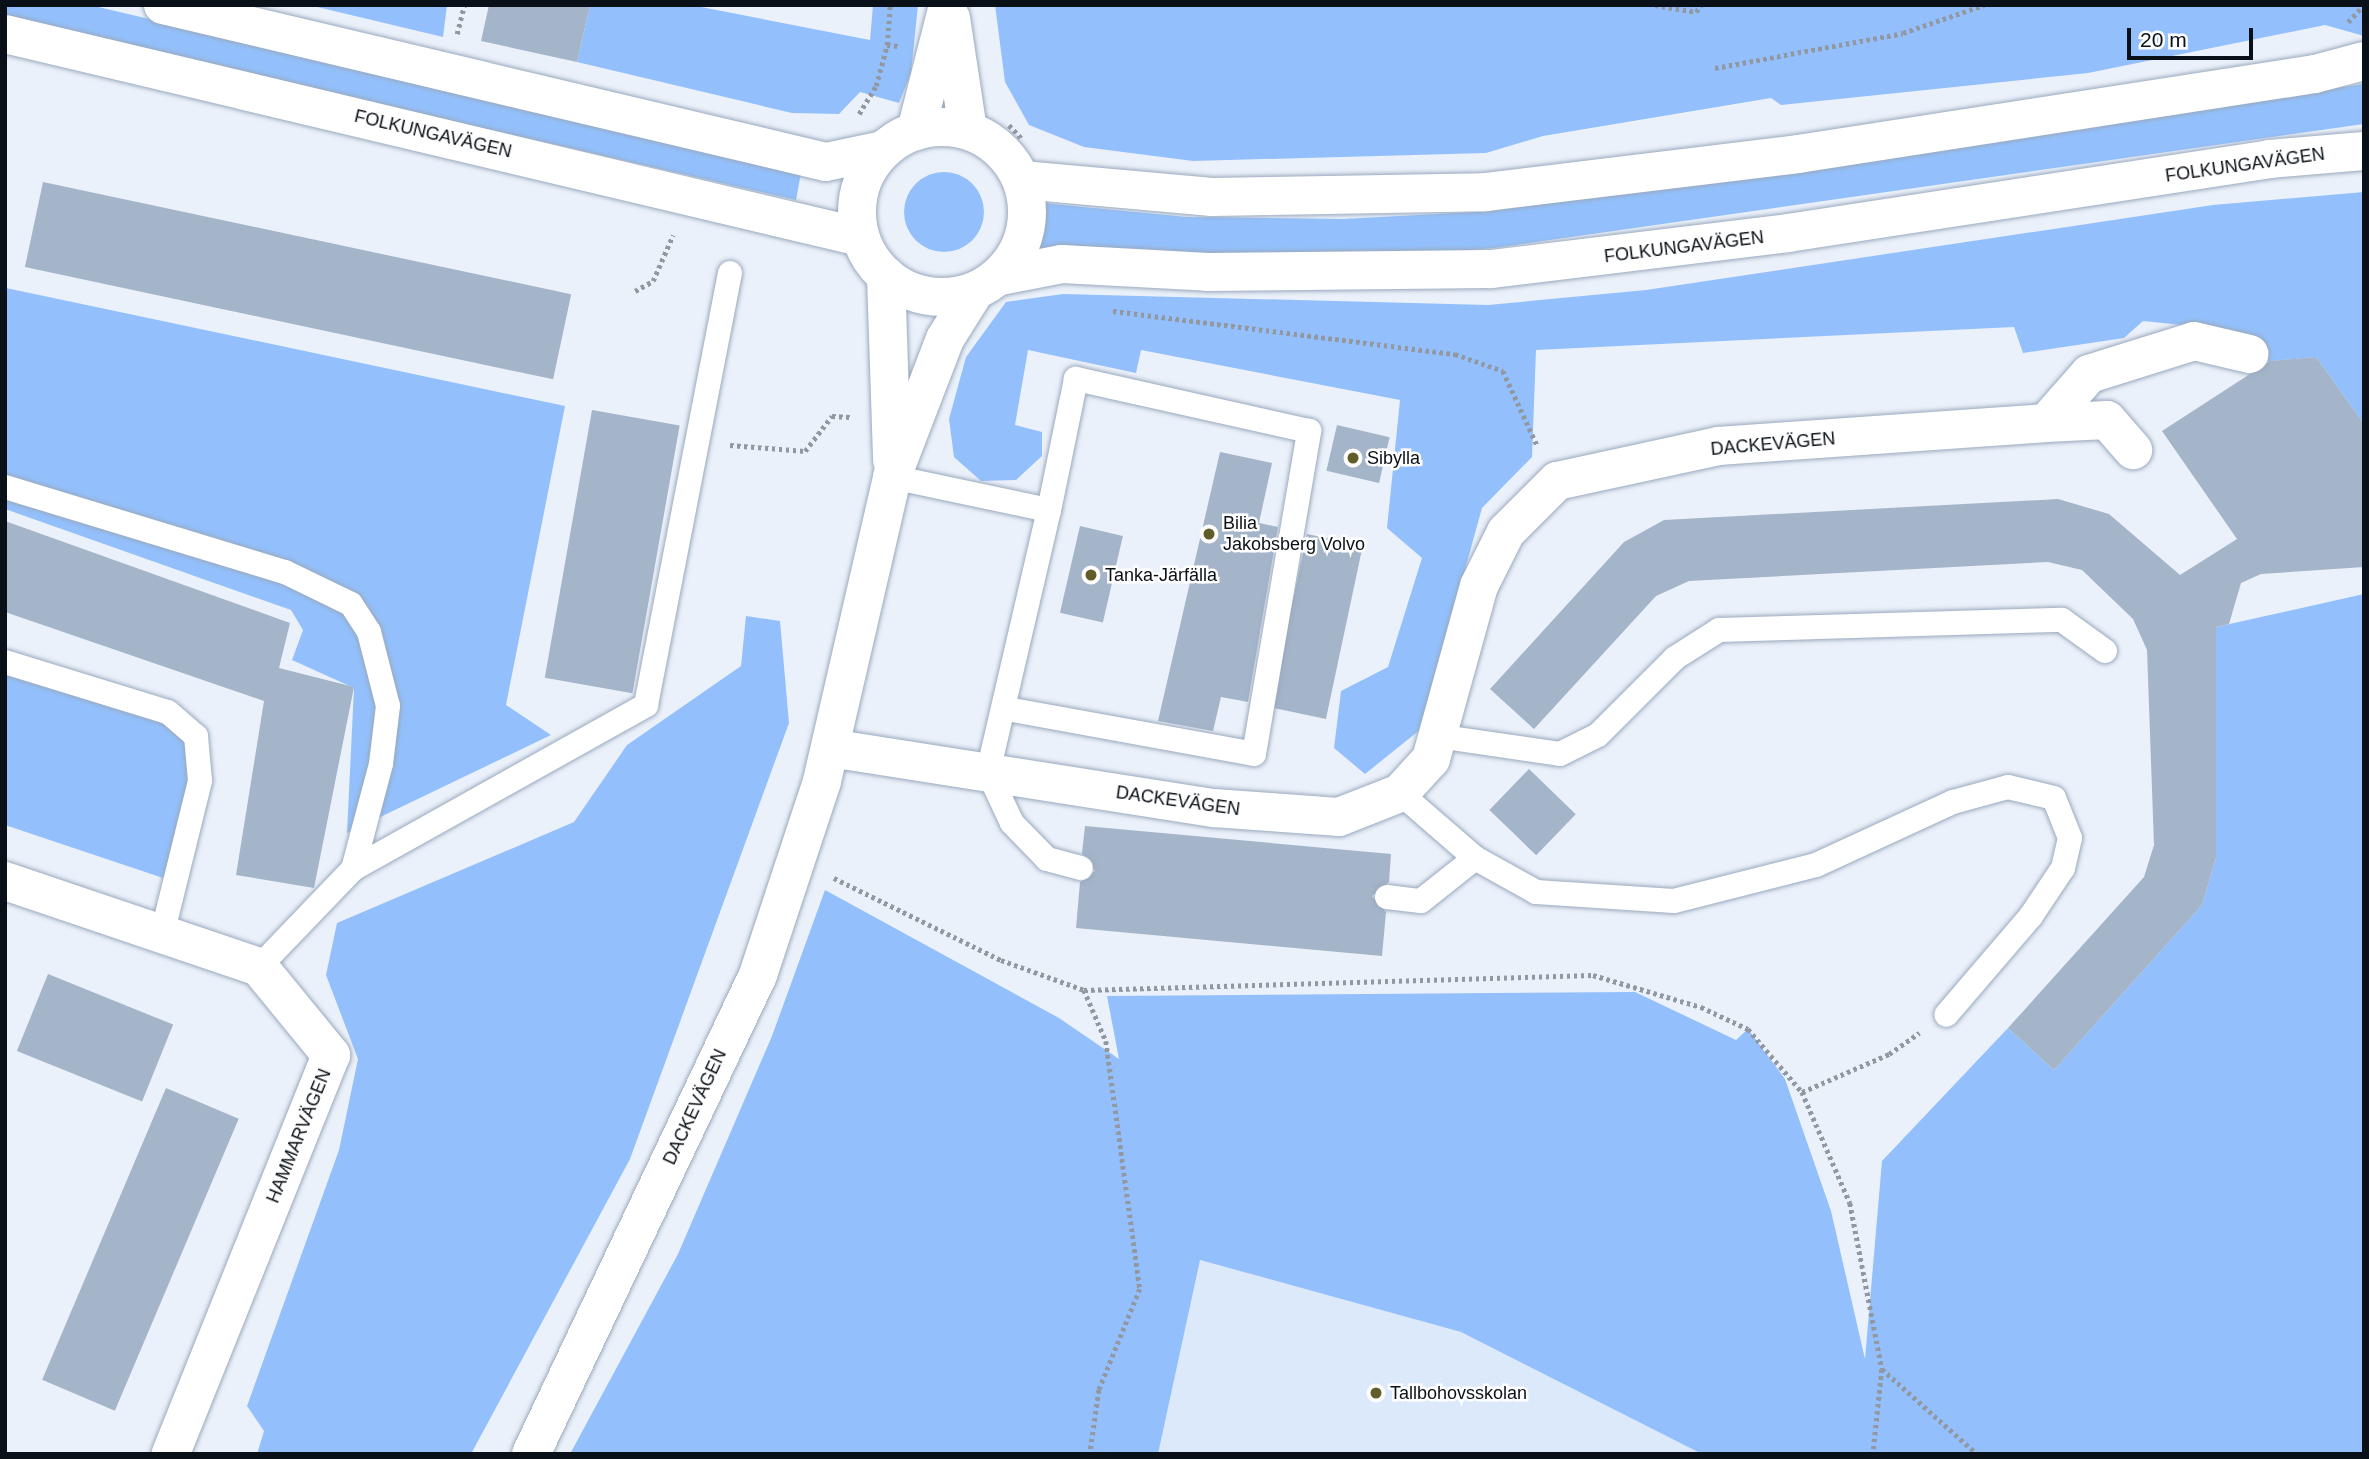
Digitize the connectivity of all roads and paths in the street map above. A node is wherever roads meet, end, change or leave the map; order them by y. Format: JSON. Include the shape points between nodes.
{"nodes":[{"id":1,"x":163,"y":5,"type":"edge"},
{"id":2,"x":464,"y":5,"type":"edge"},
{"id":3,"x":890,"y":5,"type":"edge"},
{"id":4,"x":949,"y":5,"type":"edge"},
{"id":5,"x":1656,"y":5,"type":"edge"},
{"id":6,"x":1701,"y":5,"type":"edge"},
{"id":7,"x":1984,"y":5,"type":"edge"},
{"id":8,"x":2364,"y":5,"type":"edge"},
{"id":9,"x":2343,"y":27,"type":"dead end"},
{"id":10,"x":5,"y":34,"type":"edge"},
{"id":11,"x":455,"y":45,"type":"dead end"},
{"id":12,"x":887,"y":45,"type":"junction"},
{"id":13,"x":936,"y":49,"type":"junction"},
{"id":14,"x":2364,"y":61,"type":"edge"},
{"id":15,"x":1715,"y":68,"type":"dead end"},
{"id":16,"x":1004,"y":117,"type":"dead end"},
{"id":17,"x":856,"y":120,"type":"dead end"},
{"id":18,"x":968,"y":130,"type":"junction"},
{"id":19,"x":916,"y":131,"type":"junction"},
{"id":20,"x":883,"y":150,"type":"junction"},
{"id":21,"x":2364,"y":151,"type":"edge"},
{"id":22,"x":1026,"y":162,"type":"junction"},
{"id":23,"x":677,"y":226,"type":"dead end"},
{"id":24,"x":860,"y":237,"type":"junction"},
{"id":25,"x":730,"y":273,"type":"dead end"},
{"id":26,"x":886,"y":276,"type":"junction"},
{"id":27,"x":987,"y":283,"type":"junction"},
{"id":28,"x":635,"y":291,"type":"dead end"},
{"id":29,"x":1097,"y":309,"type":"dead end"},
{"id":30,"x":2250,"y":354,"type":"dead end"},
{"id":31,"x":852,"y":417,"type":"dead end"},
{"id":32,"x":2046,"y":423,"type":"junction"},
{"id":33,"x":697,"y":441,"type":"junction"},
{"id":34,"x":2133,"y":450,"type":"dead end"},
{"id":35,"x":892,"y":477,"type":"junction"},
{"id":36,"x":1557,"y":481,"type":"junction"},
{"id":37,"x":5,"y":487,"type":"edge"},
{"id":38,"x":1049,"y":510,"type":"junction"},
{"id":39,"x":2105,"y":651,"type":"dead end"},
{"id":40,"x":5,"y":662,"type":"edge"},
{"id":41,"x":1007,"y":709,"type":"junction"},
{"id":42,"x":1437,"y":736,"type":"junction"},
{"id":43,"x":830,"y":748,"type":"junction"},
{"id":44,"x":988,"y":772,"type":"junction"},
{"id":45,"x":1399,"y":793,"type":"junction"},
{"id":46,"x":1475,"y":858,"type":"junction"},
{"id":47,"x":794,"y":860,"type":"junction"},
{"id":48,"x":1081,"y":868,"type":"dead end"},
{"id":49,"x":353,"y":869,"type":"junction"},
{"id":50,"x":5,"y":881,"type":"edge"},
{"id":51,"x":1388,"y":897,"type":"dead end"},
{"id":52,"x":162,"y":934,"type":"junction"},
{"id":53,"x":259,"y":967,"type":"junction"},
{"id":54,"x":1083,"y":990,"type":"junction"},
{"id":55,"x":1946,"y":1014,"type":"joint"},
{"id":56,"x":1802,"y":1093,"type":"junction"},
{"id":57,"x":1882,"y":1370,"type":"junction"},
{"id":58,"x":171,"y":1454,"type":"edge"},
{"id":59,"x":531,"y":1454,"type":"edge"},
{"id":60,"x":1090,"y":1454,"type":"edge"},
{"id":61,"x":1873,"y":1454,"type":"edge"},
{"id":62,"x":1977,"y":1454,"type":"edge"}],
"edges":[{"from":1,"to":20,"type":"street","via":[[826,162]]},
{"from":2,"to":11,"type":"path"},
{"from":3,"to":12,"type":"path"},
{"from":4,"to":13,"type":"street"},
{"from":4,"to":18,"type":"street"},
{"from":5,"to":6,"type":"path","via":[[1696,12]]},
{"from":7,"to":15,"type":"path","via":[[1903,33]]},
{"from":8,"to":9,"type":"path"},
{"from":10,"to":24,"type":"street","name":"FOLKUNGAVÄGEN"},
{"from":12,"to":13,"type":"path"},
{"from":12,"to":17,"type":"path","via":[[876,86]]},
{"from":13,"to":19,"type":"street"},
{"from":14,"to":22,"type":"street","via":[[2315,74],[1798,154],[1485,192],[1212,197]]},
{"from":16,"to":22,"type":"path"},
{"from":18,"to":19,"type":"street"},
{"from":18,"to":22,"type":"street"},
{"from":19,"to":20,"type":"street"},
{"from":20,"to":24,"type":"street","via":[[859,193]]},
{"from":21,"to":27,"type":"street","name":"FOLKUNGAVÄGEN","via":[[2269,159],[1788,233],[1491,269],[1236,272],[1062,264]]},
{"from":22,"to":27,"type":"street","via":[[1026,231]]},
{"from":23,"to":28,"type":"path","via":[[653,281]]},
{"from":24,"to":26,"type":"street"},
{"from":25,"to":33,"type":"lane"},
{"from":26,"to":27,"type":"street","via":[[928,296]]},
{"from":26,"to":35,"type":"street","name":"DACKEVÄGEN"},
{"from":27,"to":35,"type":"street","name":"DACKEVÄGEN","via":[[945,339]]},
{"from":29,"to":36,"type":"path","via":[[1455,354],[1503,371]]},
{"from":30,"to":32,"type":"street","via":[[2193,341],[2089,374]]},
{"from":31,"to":33,"type":"path","via":[[832,416],[797,452]]},
{"from":32,"to":34,"type":"street","name":"DACKEVÄGEN","via":[[2107,420]]},
{"from":32,"to":36,"type":"street","name":"DACKEVÄGEN","via":[[1719,446]]},
{"from":33,"to":49,"type":"lane","via":[[646,705]]},
{"from":35,"to":38,"type":"lane"},
{"from":35,"to":43,"type":"street","name":"DACKEVÄGEN"},
{"from":36,"to":42,"type":"street","name":"DACKEVÄGEN","via":[[1506,531],[1479,586]]},
{"from":37,"to":49,"type":"lane","via":[[285,572],[351,604],[369,632],[388,706],[381,764]]},
{"from":38,"to":41,"type":"lane"},
{"from":38,"to":41,"type":"lane","via":[[1076,379],[1309,430],[1254,754]]},
{"from":39,"to":42,"type":"lane","via":[[2062,620],[1720,631],[1675,658],[1598,735],[1560,754]]},
{"from":40,"to":52,"type":"lane","via":[[168,712],[196,736],[200,781]]},
{"from":41,"to":44,"type":"lane"},
{"from":42,"to":45,"type":"street","name":"DACKEVÄGEN","via":[[1431,759]]},
{"from":43,"to":44,"type":"street","name":"DACKEVÄGEN"},
{"from":43,"to":47,"type":"street","name":"DACKEVÄGEN"},
{"from":44,"to":45,"type":"street","name":"DACKEVÄGEN","via":[[1214,808],[1339,817]]},
{"from":44,"to":48,"type":"lane","via":[[1021,832],[1047,859]]},
{"from":45,"to":46,"type":"lane"},
{"from":46,"to":51,"type":"lane","via":[[1421,901]]},
{"from":46,"to":55,"type":"lane","via":[[1536,892],[1674,901],[1816,865],[1953,802],[1997,790],[2054,798],[2070,838],[2063,868],[2031,916]]},
{"from":47,"to":54,"type":"path","via":[[1001,960]]},
{"from":47,"to":59,"type":"street","name":"DACKEVÄGEN","via":[[758,975]]},
{"from":49,"to":53,"type":"lane"},
{"from":50,"to":52,"type":"street"},
{"from":52,"to":53,"type":"street"},
{"from":53,"to":58,"type":"street","name":"HAMMARVÄGEN","via":[[331,1055]]},
{"from":54,"to":56,"type":"path","via":[[1593,975],[1701,1007],[1748,1030]]},
{"from":54,"to":60,"type":"path","via":[[1106,1041],[1140,1289],[1099,1390]]},
{"from":55,"to":56,"type":"path","via":[[1889,1054]]},
{"from":56,"to":57,"type":"path","via":[[1850,1203]]},
{"from":57,"to":61,"type":"path"},
{"from":57,"to":62,"type":"path"}]}
